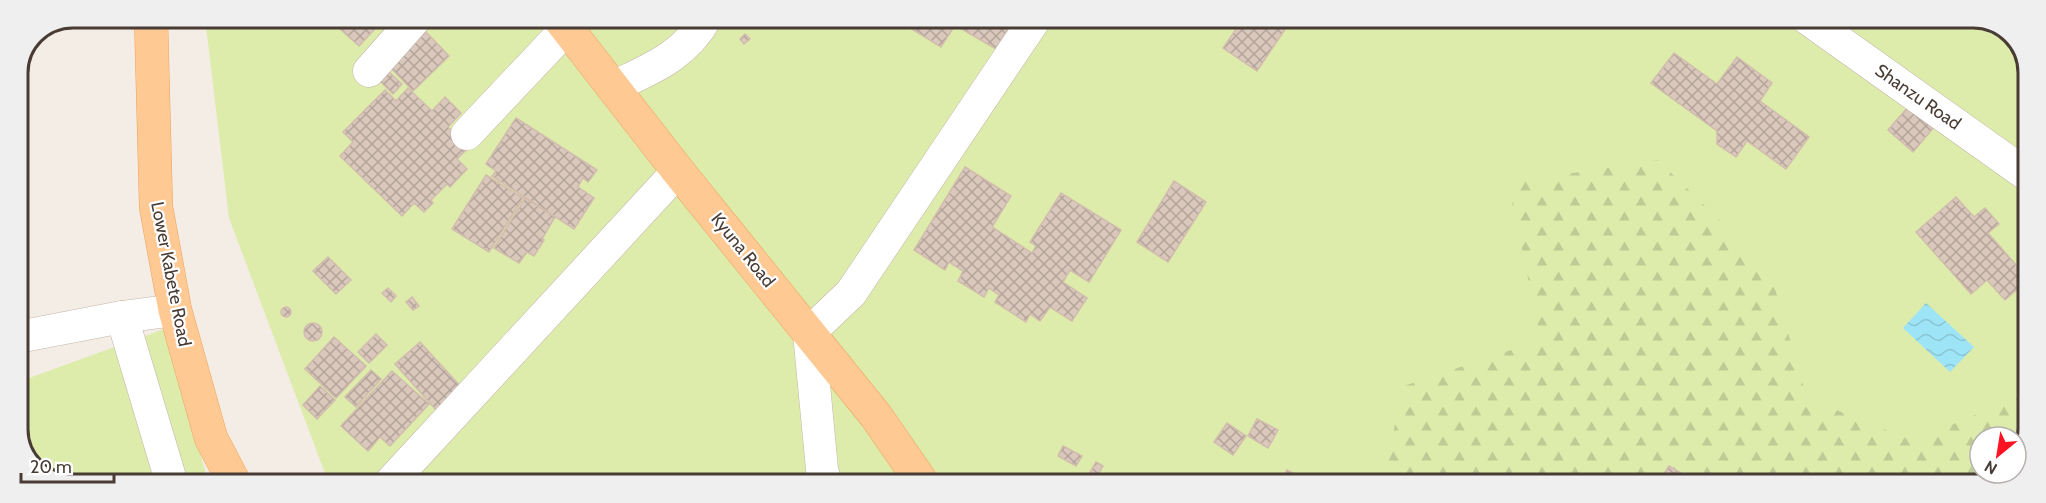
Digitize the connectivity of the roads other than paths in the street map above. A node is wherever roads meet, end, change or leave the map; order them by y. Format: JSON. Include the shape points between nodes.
{"nodes":[{"id":1,"x":150,"y":28,"type":"edge"},
{"id":2,"x":407,"y":28,"type":"edge"},
{"id":3,"x":559,"y":28,"type":"edge"},
{"id":4,"x":567,"y":28,"type":"edge"},
{"id":5,"x":699,"y":28,"type":"edge"},
{"id":6,"x":1029,"y":28,"type":"edge"},
{"id":7,"x":1821,"y":28,"type":"edge"},
{"id":8,"x":369,"y":71,"type":"dead end"},
{"id":9,"x":613,"y":87,"type":"junction"},
{"id":10,"x":467,"y":134,"type":"dead end"},
{"id":11,"x":2017,"y":168,"type":"edge"},
{"id":12,"x":678,"y":171,"type":"junction"},
{"id":13,"x":175,"y":310,"type":"junction"},
{"id":14,"x":122,"y":317,"type":"junction"},
{"id":15,"x":809,"y":333,"type":"junction"},
{"id":16,"x":29,"y":335,"type":"edge"},
{"id":17,"x":169,"y":474,"type":"edge"},
{"id":18,"x":230,"y":474,"type":"edge"},
{"id":19,"x":399,"y":474,"type":"edge"},
{"id":20,"x":823,"y":474,"type":"edge"},
{"id":21,"x":916,"y":474,"type":"edge"}],
"edges":[{"from":1,"to":13,"type":"main road","name":"Lower Kabete Road","via":[[156,207]]},
{"from":2,"to":8,"type":"street"},
{"from":3,"to":10,"type":"street"},
{"from":4,"to":9,"type":"main road","name":"Kyuna Road"},
{"from":5,"to":9,"type":"street","via":[[666,61]]},
{"from":6,"to":15,"type":"street","via":[[851,293]]},
{"from":7,"to":11,"type":"street","name":"Shanzu Road"},
{"from":9,"to":12,"type":"main road","name":"Kyuna Road"},
{"from":12,"to":15,"type":"main road","name":"Kyuna Road"},
{"from":12,"to":19,"type":"street"},
{"from":13,"to":14,"type":"street"},
{"from":13,"to":18,"type":"main road","name":"Lower Kabete Road","via":[[211,438]]},
{"from":14,"to":16,"type":"street"},
{"from":14,"to":17,"type":"street"},
{"from":15,"to":20,"type":"street"},
{"from":15,"to":21,"type":"main road","name":"Kyuna Road","via":[[876,416]]}]}
